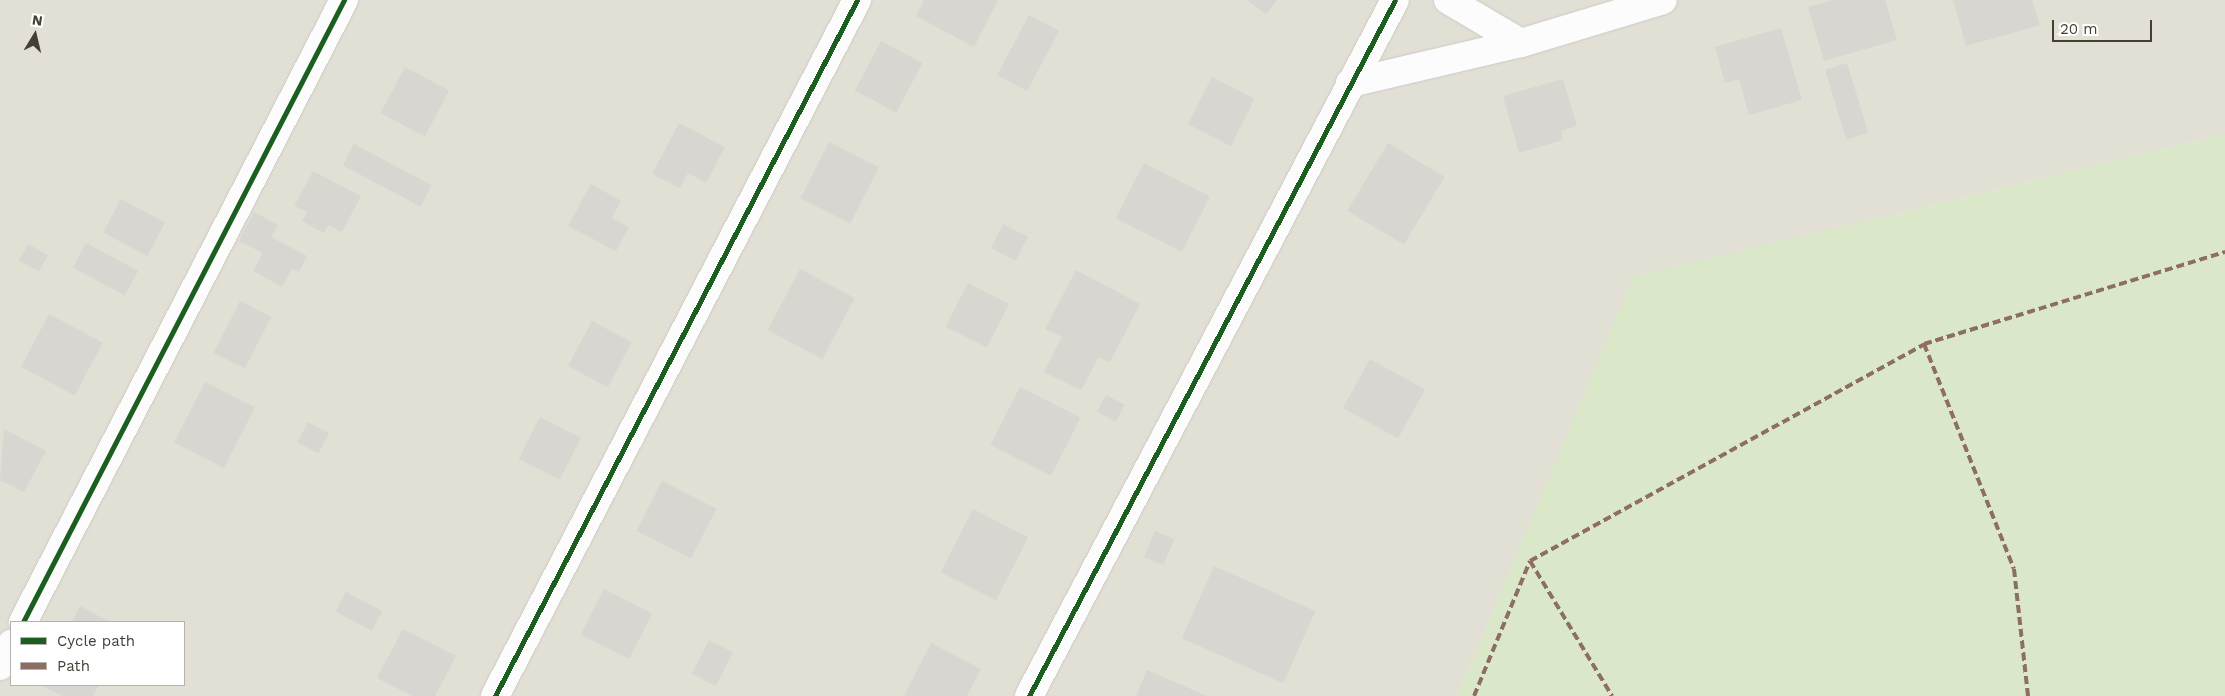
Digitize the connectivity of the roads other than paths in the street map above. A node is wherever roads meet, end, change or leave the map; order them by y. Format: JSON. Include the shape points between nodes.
{"nodes":[{"id":1,"x":344,"y":0,"type":"edge"},
{"id":2,"x":857,"y":0,"type":"edge"},
{"id":3,"x":1394,"y":0,"type":"edge"},
{"id":4,"x":1448,"y":0,"type":"edge"},
{"id":5,"x":1663,"y":0,"type":"edge"},
{"id":6,"x":1521,"y":42,"type":"junction"},
{"id":7,"x":1350,"y":83,"type":"junction"},
{"id":8,"x":24,"y":621,"type":"edge"},
{"id":9,"x":10,"y":646,"type":"edge"},
{"id":10,"x":0,"y":666,"type":"edge"},
{"id":11,"x":494,"y":696,"type":"edge"},
{"id":12,"x":1029,"y":696,"type":"edge"}],
"edges":[{"from":1,"to":8,"type":"street"},
{"from":2,"to":11,"type":"street"},
{"from":3,"to":7,"type":"street"},
{"from":4,"to":6,"type":"street"},
{"from":5,"to":6,"type":"street"},
{"from":6,"to":7,"type":"street"},
{"from":7,"to":12,"type":"street"},
{"from":9,"to":10,"type":"street"}]}
